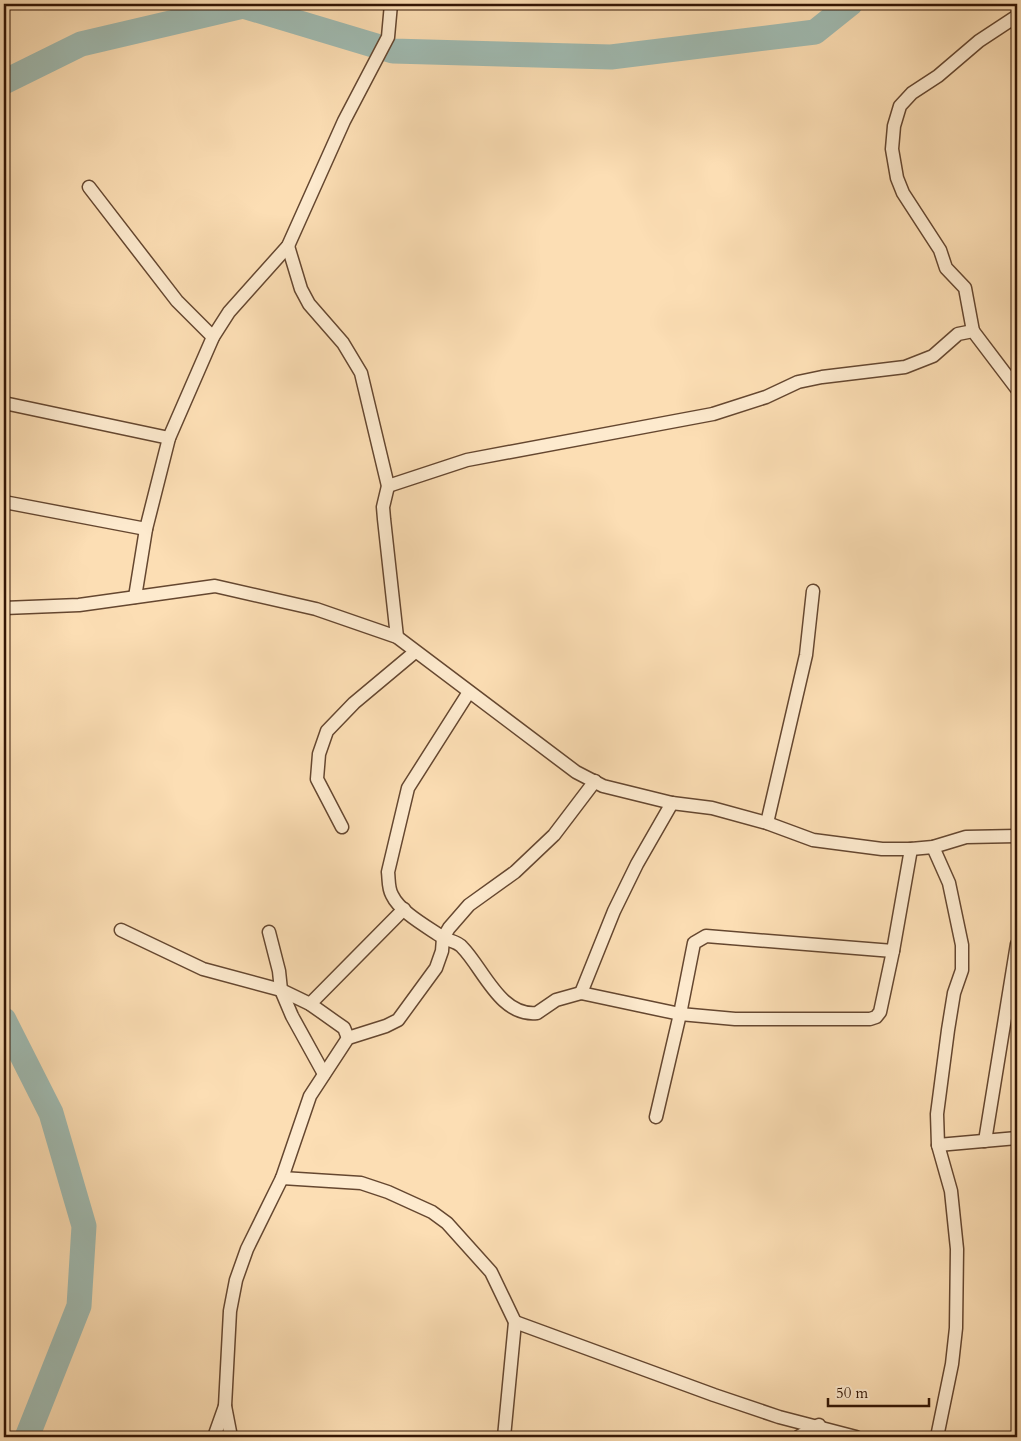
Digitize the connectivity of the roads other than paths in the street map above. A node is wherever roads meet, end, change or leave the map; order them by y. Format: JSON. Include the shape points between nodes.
{"nodes":[{"id":1,"x":391,"y":4,"type":"edge"},
{"id":2,"x":1017,"y":16,"type":"edge"},
{"id":3,"x":89,"y":187,"type":"dead end"},
{"id":4,"x":288,"y":246,"type":"junction"},
{"id":5,"x":973,"y":331,"type":"junction"},
{"id":6,"x":213,"y":337,"type":"junction"},
{"id":7,"x":1017,"y":389,"type":"edge"},
{"id":8,"x":4,"y":403,"type":"edge"},
{"id":9,"x":169,"y":438,"type":"junction"},
{"id":10,"x":388,"y":486,"type":"junction"},
{"id":11,"x":4,"y":502,"type":"edge"},
{"id":12,"x":146,"y":529,"type":"junction"},
{"id":13,"x":813,"y":591,"type":"dead end"},
{"id":14,"x":135,"y":597,"type":"junction"},
{"id":15,"x":4,"y":608,"type":"edge"},
{"id":16,"x":397,"y":637,"type":"junction"},
{"id":17,"x":415,"y":652,"type":"junction"},
{"id":18,"x":469,"y":692,"type":"junction"},
{"id":19,"x":595,"y":781,"type":"junction"},
{"id":20,"x":672,"y":803,"type":"junction"},
{"id":21,"x":767,"y":823,"type":"junction"},
{"id":22,"x":342,"y":827,"type":"dead end"},
{"id":23,"x":1017,"y":836,"type":"edge"},
{"id":24,"x":933,"y":847,"type":"junction"},
{"id":25,"x":911,"y":848,"type":"junction"},
{"id":26,"x":404,"y":909,"type":"junction"},
{"id":27,"x":121,"y":930,"type":"dead end"},
{"id":28,"x":269,"y":932,"type":"dead end"},
{"id":29,"x":443,"y":938,"type":"junction"},
{"id":30,"x":1017,"y":944,"type":"edge"},
{"id":31,"x":893,"y":951,"type":"junction"},
{"id":32,"x":281,"y":990,"type":"junction"},
{"id":33,"x":581,"y":993,"type":"junction"},
{"id":34,"x":310,"y":1004,"type":"junction"},
{"id":35,"x":680,"y":1014,"type":"junction"},
{"id":36,"x":348,"y":1038,"type":"junction"},
{"id":37,"x":324,"y":1074,"type":"junction"},
{"id":38,"x":656,"y":1117,"type":"dead end"},
{"id":39,"x":1017,"y":1138,"type":"edge"},
{"id":40,"x":985,"y":1141,"type":"junction"},
{"id":41,"x":938,"y":1145,"type":"junction"},
{"id":42,"x":282,"y":1178,"type":"junction"},
{"id":43,"x":515,"y":1322,"type":"junction"},
{"id":44,"x":225,"y":1406,"type":"junction"},
{"id":45,"x":819,"y":1426,"type":"junction"},
{"id":46,"x":214,"y":1437,"type":"edge"},
{"id":47,"x":231,"y":1437,"type":"edge"},
{"id":48,"x":504,"y":1437,"type":"edge"},
{"id":49,"x":798,"y":1437,"type":"edge"},
{"id":50,"x":856,"y":1437,"type":"edge"},
{"id":51,"x":937,"y":1437,"type":"edge"}],
"edges":[{"from":1,"to":4,"type":"street","via":[[388,37],[344,121]]},
{"from":2,"to":5,"type":"street","via":[[912,93],[900,106],[894,126],[892,149],[897,178],[903,193],[940,250],[946,268],[965,288]]},
{"from":3,"to":6,"type":"street","via":[[177,301]]},
{"from":4,"to":6,"type":"street","via":[[229,312]]},
{"from":4,"to":10,"type":"street","via":[[309,304],[343,343],[361,373]]},
{"from":5,"to":7,"type":"street"},
{"from":5,"to":10,"type":"street","via":[[958,334],[933,356],[905,367],[798,382],[766,397],[713,414],[468,460]]},
{"from":6,"to":9,"type":"street"},
{"from":8,"to":9,"type":"street"},
{"from":9,"to":12,"type":"street"},
{"from":10,"to":16,"type":"street","via":[[383,507]]},
{"from":11,"to":12,"type":"street"},
{"from":12,"to":14,"type":"street"},
{"from":13,"to":21,"type":"street","via":[[806,656]]},
{"from":14,"to":15,"type":"street","via":[[79,606]]},
{"from":14,"to":16,"type":"street","via":[[215,586],[231,588],[316,609]]},
{"from":16,"to":17,"type":"street"},
{"from":17,"to":18,"type":"street"},
{"from":17,"to":22,"type":"street","via":[[354,703],[327,732],[319,754],[317,779]]},
{"from":18,"to":19,"type":"street","via":[[576,772]]},
{"from":18,"to":26,"type":"street","via":[[408,788],[388,872],[392,896]]},
{"from":19,"to":20,"type":"street","via":[[603,786]]},
{"from":19,"to":29,"type":"street","via":[[554,835],[516,872],[469,905]]},
{"from":20,"to":21,"type":"street","via":[[712,808]]},
{"from":20,"to":33,"type":"street","via":[[614,911]]},
{"from":21,"to":25,"type":"street","via":[[814,840]]},
{"from":23,"to":24,"type":"street","via":[[966,837]]},
{"from":24,"to":25,"type":"street"},
{"from":24,"to":41,"type":"street","via":[[949,883],[962,945],[962,970],[954,993],[941,1076]]},
{"from":25,"to":31,"type":"street"},
{"from":26,"to":29,"type":"street"},
{"from":26,"to":34,"type":"street"},
{"from":27,"to":32,"type":"street","via":[[203,969]]},
{"from":28,"to":32,"type":"street"},
{"from":29,"to":33,"type":"street","via":[[461,945],[497,994],[522,1010],[537,1013],[556,1000]]},
{"from":29,"to":36,"type":"street","via":[[436,968],[398,1020]]},
{"from":30,"to":40,"type":"street"},
{"from":31,"to":35,"type":"street","via":[[880,1012],[870,1019],[735,1019]]},
{"from":31,"to":35,"type":"street","via":[[706,936],[694,944]]},
{"from":32,"to":34,"type":"street"},
{"from":32,"to":37,"type":"street"},
{"from":33,"to":35,"type":"street"},
{"from":34,"to":36,"type":"street","via":[[344,1028]]},
{"from":35,"to":38,"type":"street"},
{"from":36,"to":37,"type":"street"},
{"from":37,"to":42,"type":"street","via":[[310,1096]]},
{"from":39,"to":40,"type":"street"},
{"from":40,"to":41,"type":"street"},
{"from":41,"to":51,"type":"street","via":[[951,1191],[957,1249],[956,1328]]},
{"from":42,"to":43,"type":"street","via":[[361,1183],[432,1212],[491,1272]]},
{"from":42,"to":44,"type":"street","via":[[236,1280],[230,1311]]},
{"from":43,"to":45,"type":"street","via":[[714,1395]]},
{"from":43,"to":48,"type":"street"},
{"from":44,"to":46,"type":"street"},
{"from":44,"to":47,"type":"street"},
{"from":45,"to":49,"type":"street"},
{"from":45,"to":50,"type":"street"}]}
